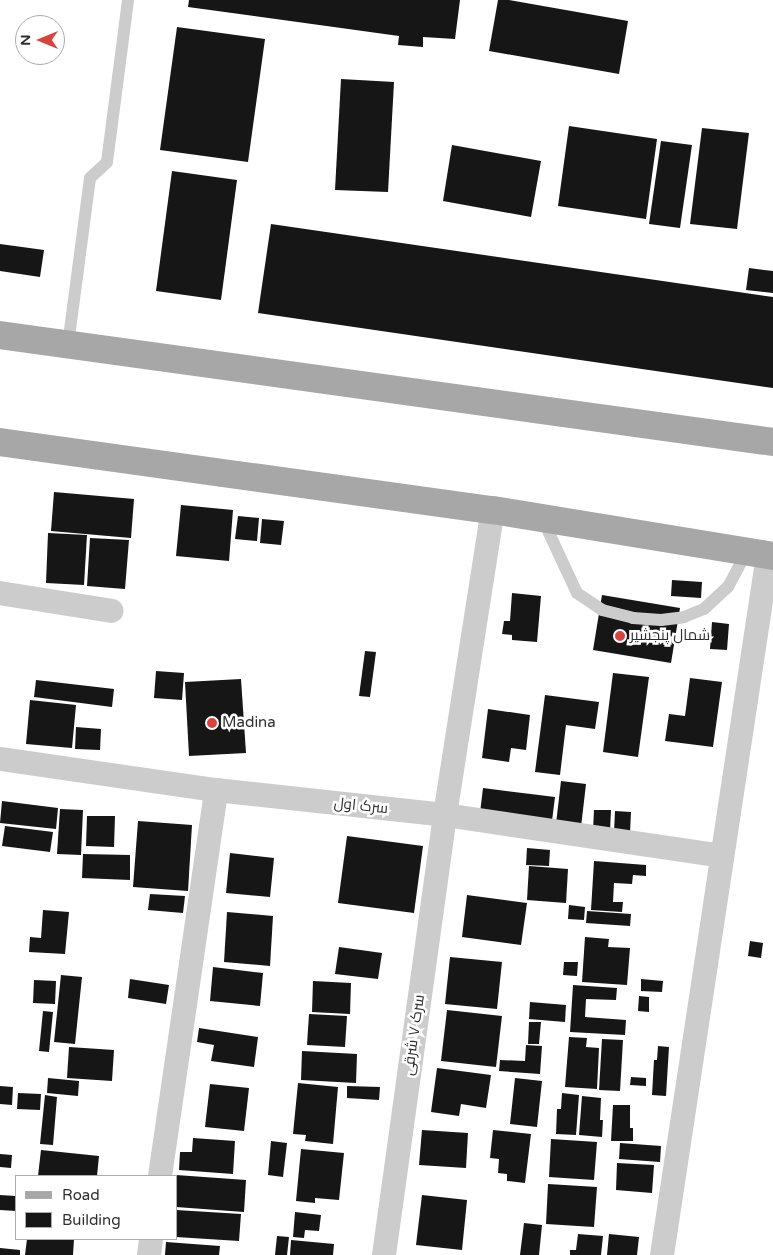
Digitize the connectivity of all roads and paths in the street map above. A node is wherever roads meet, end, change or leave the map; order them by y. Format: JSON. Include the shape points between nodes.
{"nodes":[{"id":1,"x":128,"y":0,"type":"edge"},
{"id":2,"x":0,"y":335,"type":"edge"},
{"id":3,"x":68,"y":345,"type":"junction"},
{"id":4,"x":0,"y":442,"type":"edge"},
{"id":5,"x":773,"y":442,"type":"edge"},
{"id":6,"x":493,"y":510,"type":"junction"},
{"id":7,"x":542,"y":518,"type":"junction"},
{"id":8,"x":763,"y":554,"type":"edge"},
{"id":9,"x":0,"y":593,"type":"edge"},
{"id":10,"x":112,"y":611,"type":"dead end"},
{"id":11,"x":0,"y":759,"type":"edge"},
{"id":12,"x":216,"y":790,"type":"junction"},
{"id":13,"x":445,"y":815,"type":"junction"},
{"id":14,"x":722,"y":856,"type":"junction"},
{"id":15,"x":160,"y":1175,"type":"edge"},
{"id":16,"x":151,"y":1240,"type":"edge"},
{"id":17,"x":149,"y":1255,"type":"edge"},
{"id":18,"x":384,"y":1255,"type":"edge"},
{"id":19,"x":662,"y":1255,"type":"edge"}],
"edges":[{"from":1,"to":3,"type":"lane","via":[[107,162],[90,178]]},
{"from":2,"to":3,"type":"main road"},
{"from":3,"to":5,"type":"main road"},
{"from":4,"to":6,"type":"main road"},
{"from":6,"to":7,"type":"main road"},
{"from":6,"to":13,"type":"street","name":"سرک ۷ شرقی"},
{"from":7,"to":8,"type":"main road"},
{"from":7,"to":8,"type":"lane","via":[[577,593],[602,610],[633,618],[661,620],[704,609]]},
{"from":8,"to":14,"type":"street"},
{"from":9,"to":10,"type":"street"},
{"from":11,"to":12,"type":"street","name":"سرک‌ اول"},
{"from":12,"to":13,"type":"street","name":"سرک‌ اول"},
{"from":12,"to":15,"type":"street"},
{"from":13,"to":14,"type":"street","name":"سرک‌ اول"},
{"from":13,"to":18,"type":"street","name":"سرک ۷ شرقی"},
{"from":14,"to":19,"type":"street"},
{"from":16,"to":17,"type":"street"}]}
